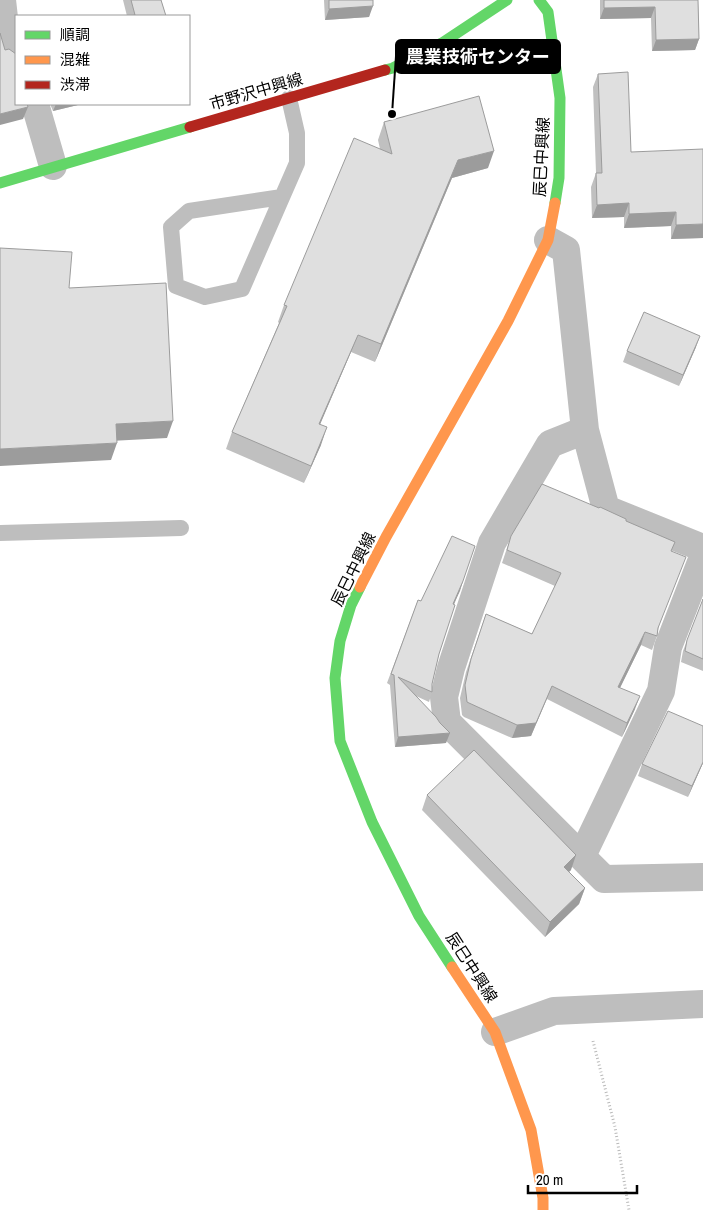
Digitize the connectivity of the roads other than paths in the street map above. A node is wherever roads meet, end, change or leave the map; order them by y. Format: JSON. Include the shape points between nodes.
{"nodes":[{"id":1,"x":2,"y":0,"type":"edge"},
{"id":2,"x":507,"y":0,"type":"edge"},
{"id":3,"x":538,"y":0,"type":"edge"},
{"id":4,"x":15,"y":49,"type":"edge"},
{"id":5,"x":290,"y":98,"type":"junction"},
{"id":6,"x":35,"y":105,"type":"edge"},
{"id":7,"x":53,"y":166,"type":"junction"},
{"id":8,"x":0,"y":182,"type":"edge"},
{"id":9,"x":282,"y":197,"type":"junction"},
{"id":10,"x":548,"y":240,"type":"junction"},
{"id":11,"x":585,"y":430,"type":"junction"},
{"id":12,"x":180,"y":528,"type":"dead end"},
{"id":13,"x":0,"y":533,"type":"edge"},
{"id":14,"x":703,"y":548,"type":"edge"},
{"id":15,"x":703,"y":557,"type":"edge"},
{"id":16,"x":582,"y":856,"type":"junction"},
{"id":17,"x":703,"y":877,"type":"edge"},
{"id":18,"x":703,"y":1004,"type":"edge"},
{"id":19,"x":495,"y":1032,"type":"junction"},
{"id":20,"x":543,"y":1210,"type":"edge"}],
"edges":[{"from":1,"to":4,"type":"street","via":[[4,18]]},
{"from":2,"to":5,"type":"main road","name":"市野沢中興線","via":[[442,43],[393,68]]},
{"from":3,"to":10,"type":"main road","name":"辰巳中興線","via":[[548,12],[560,98],[559,178]]},
{"from":5,"to":7,"type":"main road","name":"市野沢中興線"},
{"from":5,"to":9,"type":"lane","via":[[297,133],[297,162]]},
{"from":6,"to":7,"type":"street"},
{"from":7,"to":8,"type":"main road","name":"市野沢中興線"},
{"from":9,"to":9,"type":"lane","via":[[189,211],[172,227],[176,286],[205,297],[242,289]]},
{"from":10,"to":11,"type":"street","via":[[566,250]]},
{"from":10,"to":19,"type":"main road","name":"辰巳中興線","via":[[508,321],[351,605],[340,641],[335,678],[340,741],[372,822],[419,916]]},
{"from":11,"to":14,"type":"street","via":[[606,509]]},
{"from":11,"to":16,"type":"street","via":[[550,444],[492,543],[444,697],[448,722]]},
{"from":12,"to":13,"type":"lane"},
{"from":15,"to":16,"type":"street","via":[[668,647],[661,691]]},
{"from":16,"to":17,"type":"street","via":[[604,879]]},
{"from":18,"to":19,"type":"street","via":[[554,1011]]},
{"from":19,"to":20,"type":"main road","name":"辰巳中興線","via":[[531,1130]]}]}
